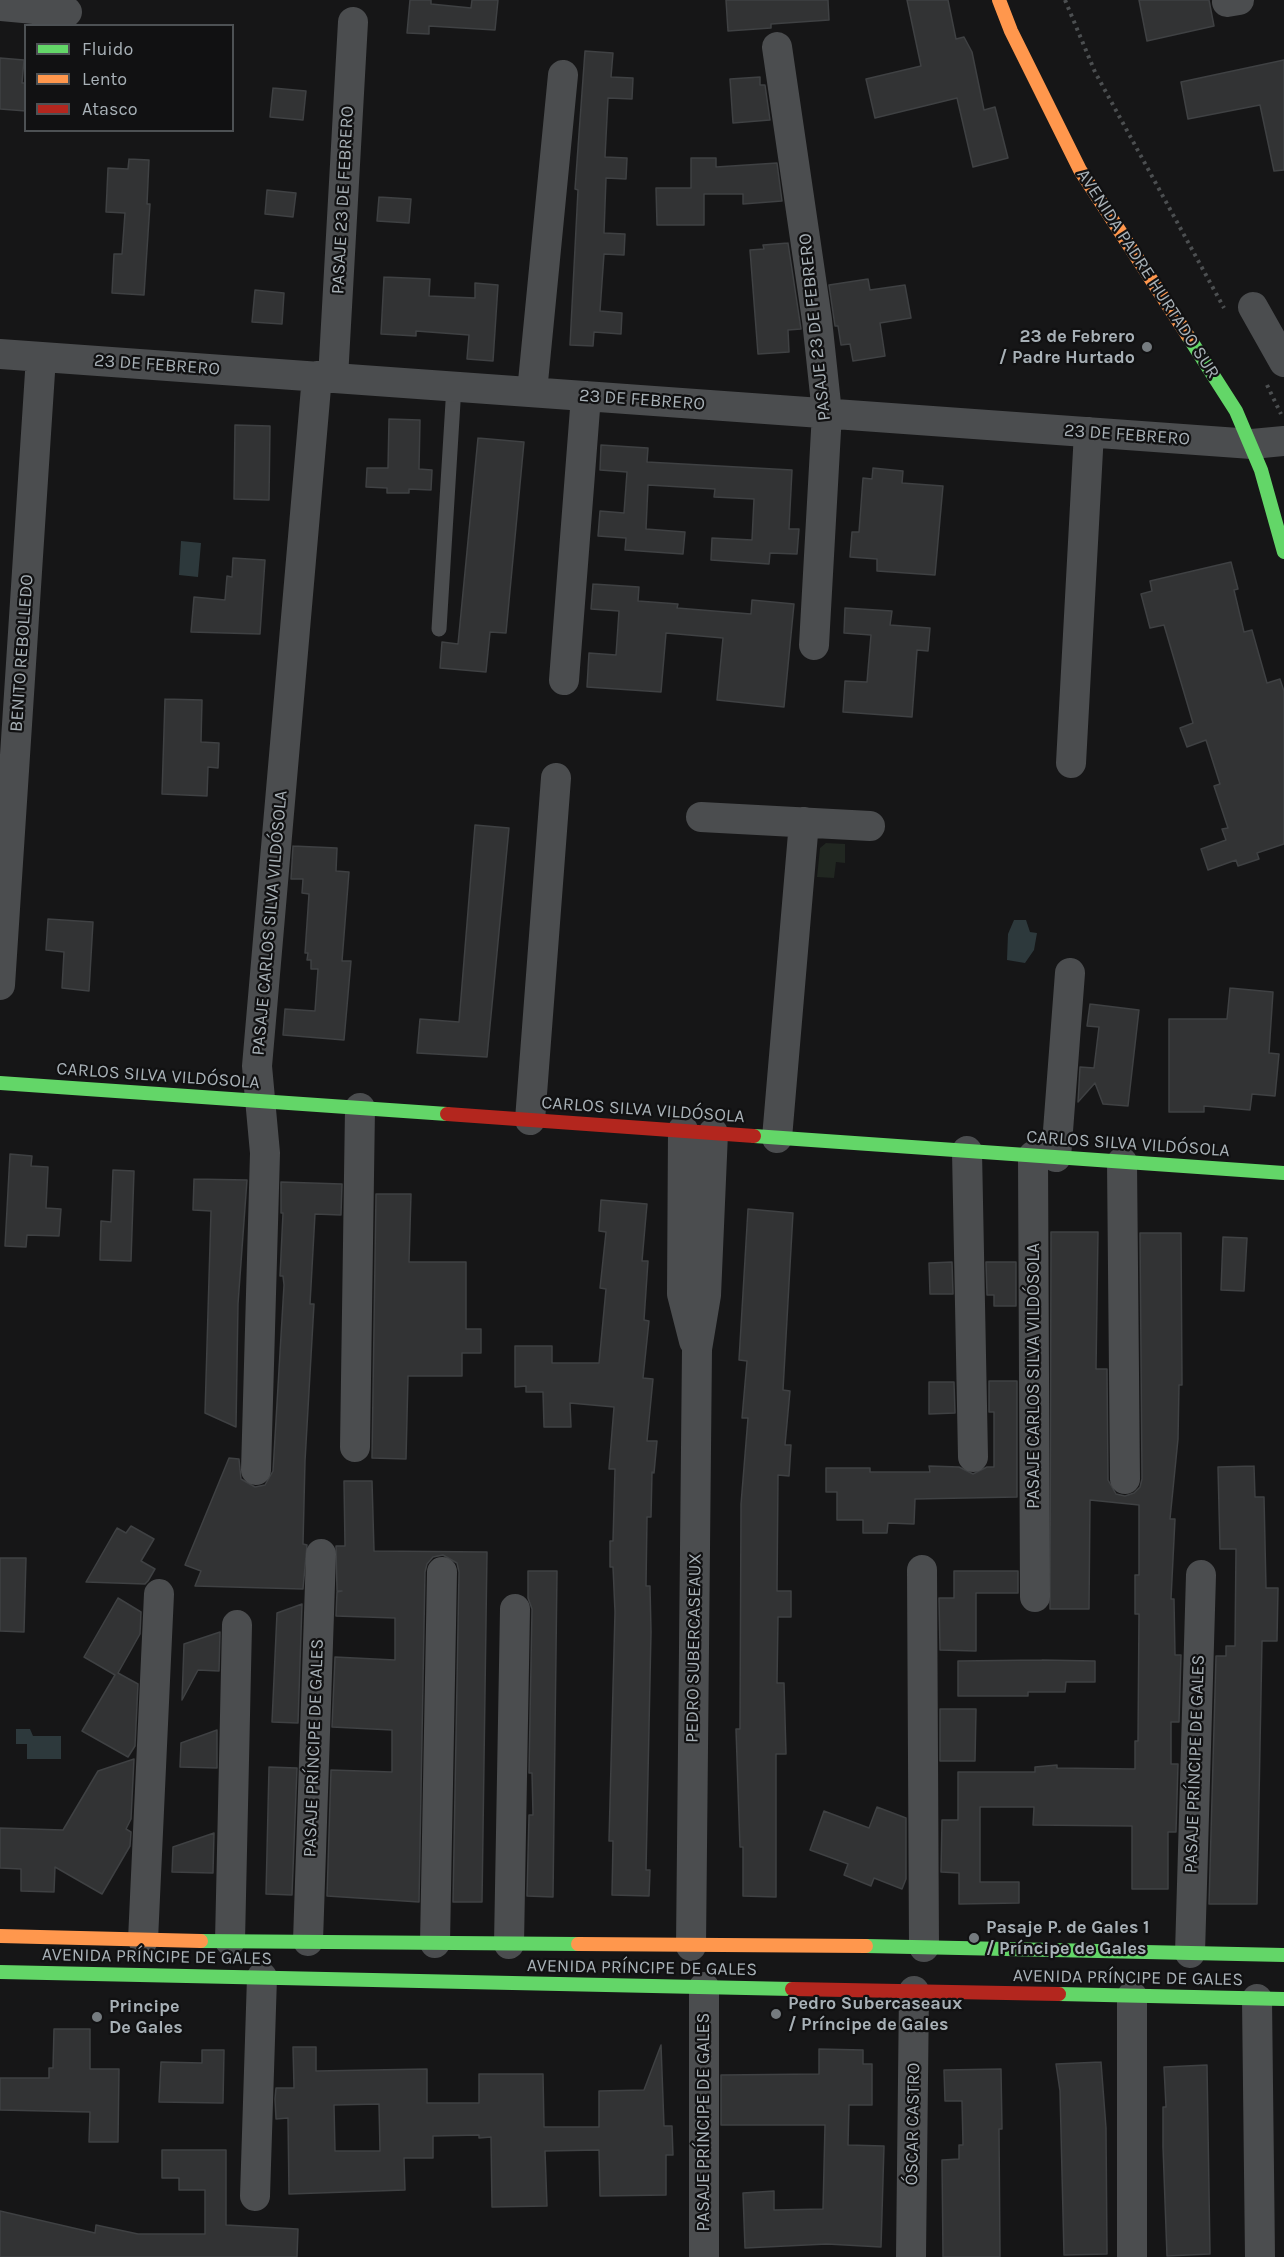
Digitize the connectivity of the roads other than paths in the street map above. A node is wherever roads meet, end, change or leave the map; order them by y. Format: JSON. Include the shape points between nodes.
{"nodes":[{"id":1,"x":999,"y":0,"type":"edge"},
{"id":2,"x":0,"y":6,"type":"edge"},
{"id":3,"x":67,"y":12,"type":"dead end"},
{"id":4,"x":352,"y":22,"type":"dead end"},
{"id":5,"x":777,"y":47,"type":"dead end"},
{"id":6,"x":563,"y":75,"type":"dead end"},
{"id":7,"x":1241,"y":312,"type":"road end"},
{"id":8,"x":0,"y":354,"type":"edge"},
{"id":9,"x":41,"y":357,"type":"junction"},
{"id":10,"x":1274,"y":370,"type":"edge"},
{"id":11,"x":325,"y":377,"type":"junction"},
{"id":12,"x":454,"y":386,"type":"junction"},
{"id":13,"x":532,"y":392,"type":"junction"},
{"id":14,"x":586,"y":396,"type":"junction"},
{"id":15,"x":827,"y":413,"type":"junction"},
{"id":16,"x":1089,"y":432,"type":"junction"},
{"id":17,"x":1284,"y":441,"type":"edge"},
{"id":18,"x":1252,"y":444,"type":"junction"},
{"id":19,"x":1284,"y":552,"type":"edge"},
{"id":20,"x":439,"y":629,"type":"dead end"},
{"id":21,"x":813,"y":645,"type":"dead end"},
{"id":22,"x":564,"y":680,"type":"dead end"},
{"id":23,"x":1071,"y":763,"type":"dead end"},
{"id":24,"x":556,"y":778,"type":"dead end"},
{"id":25,"x":701,"y":817,"type":"dead end"},
{"id":26,"x":804,"y":822,"type":"junction"},
{"id":27,"x":870,"y":826,"type":"dead end"},
{"id":28,"x":1070,"y":972,"type":"dead end"},
{"id":29,"x":0,"y":985,"type":"edge"},
{"id":30,"x":0,"y":1083,"type":"edge"},
{"id":31,"x":262,"y":1101,"type":"junction"},
{"id":32,"x":360,"y":1108,"type":"junction"},
{"id":33,"x":530,"y":1120,"type":"junction"},
{"id":34,"x":683,"y":1131,"type":"junction"},
{"id":35,"x":713,"y":1133,"type":"junction"},
{"id":36,"x":777,"y":1138,"type":"junction"},
{"id":37,"x":967,"y":1151,"type":"junction"},
{"id":38,"x":1045,"y":1157,"type":"junction"},
{"id":39,"x":1122,"y":1162,"type":"junction"},
{"id":40,"x":1284,"y":1173,"type":"edge"},
{"id":41,"x":697,"y":1349,"type":"junction"},
{"id":42,"x":355,"y":1447,"type":"dead end"},
{"id":43,"x":973,"y":1457,"type":"dead end"},
{"id":44,"x":256,"y":1470,"type":"dead end"},
{"id":45,"x":1125,"y":1479,"type":"dead end"},
{"id":46,"x":321,"y":1554,"type":"dead end"},
{"id":47,"x":922,"y":1570,"type":"dead end"},
{"id":48,"x":442,"y":1572,"type":"dead end"},
{"id":49,"x":1201,"y":1575,"type":"dead end"},
{"id":50,"x":159,"y":1594,"type":"dead end"},
{"id":51,"x":1035,"y":1597,"type":"dead end"},
{"id":52,"x":515,"y":1609,"type":"dead end"},
{"id":53,"x":237,"y":1625,"type":"dead end"},
{"id":54,"x":0,"y":1936,"type":"edge"},
{"id":55,"x":143,"y":1940,"type":"junction"},
{"id":56,"x":230,"y":1941,"type":"junction"},
{"id":57,"x":308,"y":1941,"type":"junction"},
{"id":58,"x":435,"y":1943,"type":"junction"},
{"id":59,"x":509,"y":1944,"type":"junction"},
{"id":60,"x":691,"y":1946,"type":"junction"},
{"id":61,"x":924,"y":1947,"type":"junction"},
{"id":62,"x":1190,"y":1953,"type":"junction"},
{"id":63,"x":1284,"y":1955,"type":"edge"},
{"id":64,"x":0,"y":1972,"type":"edge"},
{"id":65,"x":262,"y":1977,"type":"junction"},
{"id":66,"x":704,"y":1987,"type":"junction"},
{"id":67,"x":914,"y":1991,"type":"junction"},
{"id":68,"x":1132,"y":1996,"type":"junction"},
{"id":69,"x":1271,"y":1999,"type":"edge"},
{"id":70,"x":255,"y":2196,"type":"dead end"},
{"id":71,"x":704,"y":2257,"type":"edge"},
{"id":72,"x":911,"y":2257,"type":"edge"},
{"id":73,"x":1131,"y":2257,"type":"edge"},
{"id":74,"x":1260,"y":2257,"type":"edge"}],
"edges":[{"from":1,"to":18,"type":"main road","name":"AVENIDA PADRE HURTADO SUR","via":[[1080,170],[1218,380]]},
{"from":2,"to":3,"type":"street"},
{"from":4,"to":11,"type":"street","name":"PASAJE 23 DE FEBRERO"},
{"from":5,"to":15,"type":"street","name":"PASAJE 23 DE FEBRERO"},
{"from":6,"to":13,"type":"street"},
{"from":7,"to":10,"type":"street"},
{"from":8,"to":9,"type":"street","name":"23 DE FEBRERO"},
{"from":9,"to":11,"type":"street","name":"23 DE FEBRERO"},
{"from":9,"to":29,"type":"street","name":"BENITO REBOLLEDO"},
{"from":11,"to":12,"type":"street","name":"23 DE FEBRERO"},
{"from":11,"to":31,"type":"street","name":"PASAJE CARLOS SILVA VILDÓSOLA","via":[[257,1066]]},
{"from":12,"to":13,"type":"street","name":"23 DE FEBRERO"},
{"from":12,"to":20,"type":"lane"},
{"from":13,"to":14,"type":"street","name":"23 DE FEBRERO"},
{"from":14,"to":15,"type":"street","name":"23 DE FEBRERO"},
{"from":14,"to":22,"type":"street"},
{"from":15,"to":16,"type":"street","name":"23 DE FEBRERO"},
{"from":15,"to":21,"type":"street","name":"PASAJE 23 DE FEBRERO"},
{"from":16,"to":18,"type":"street","name":"23 DE FEBRERO"},
{"from":16,"to":23,"type":"street"},
{"from":17,"to":18,"type":"street","name":"23 DE FEBRERO"},
{"from":18,"to":19,"type":"main road","name":"AVENIDA PADRE HURTADO SUR"},
{"from":24,"to":33,"type":"street"},
{"from":25,"to":26,"type":"street"},
{"from":26,"to":27,"type":"street"},
{"from":26,"to":36,"type":"street"},
{"from":28,"to":38,"type":"street","name":"PASAJE CARLOS SILVA VILDÓSOLA"},
{"from":30,"to":31,"type":"main road","name":"CARLOS SILVA VILDÓSOLA"},
{"from":31,"to":32,"type":"main road","name":"CARLOS SILVA VILDÓSOLA"},
{"from":31,"to":44,"type":"street","name":"PASAJE CARLOS SILVA VILDÓSOLA","via":[[266,1153]]},
{"from":32,"to":33,"type":"main road","name":"CARLOS SILVA VILDÓSOLA"},
{"from":32,"to":42,"type":"street"},
{"from":33,"to":34,"type":"main road","name":"CARLOS SILVA VILDÓSOLA"},
{"from":34,"to":35,"type":"main road","name":"CARLOS SILVA VILDÓSOLA"},
{"from":34,"to":41,"type":"street","name":"PEDRO SUBERCASEAUX","via":[[682,1294]]},
{"from":35,"to":36,"type":"main road","name":"CARLOS SILVA VILDÓSOLA"},
{"from":35,"to":41,"type":"street","name":"PEDRO SUBERCASEAUX","via":[[706,1295]]},
{"from":36,"to":37,"type":"main road","name":"CARLOS SILVA VILDÓSOLA"},
{"from":37,"to":38,"type":"main road","name":"CARLOS SILVA VILDÓSOLA"},
{"from":37,"to":43,"type":"street"},
{"from":38,"to":39,"type":"main road","name":"CARLOS SILVA VILDÓSOLA"},
{"from":38,"to":51,"type":"street","name":"PASAJE CARLOS SILVA VILDÓSOLA"},
{"from":39,"to":40,"type":"main road","name":"CARLOS SILVA VILDÓSOLA"},
{"from":39,"to":45,"type":"street"},
{"from":41,"to":60,"type":"street","name":"PEDRO SUBERCASEAUX"},
{"from":46,"to":57,"type":"street","name":"PASAJE PRÍNCIPE DE GALES"},
{"from":47,"to":61,"type":"street"},
{"from":48,"to":58,"type":"street"},
{"from":49,"to":62,"type":"street","name":"PASAJE PRÍNCIPE DE GALES"},
{"from":50,"to":55,"type":"street"},
{"from":52,"to":59,"type":"street"},
{"from":53,"to":56,"type":"street"},
{"from":54,"to":55,"type":"main road","name":"AVENIDA PRÍNCIPE DE GALES"},
{"from":55,"to":56,"type":"main road","name":"AVENIDA PRÍNCIPE DE GALES"},
{"from":56,"to":57,"type":"main road","name":"AVENIDA PRÍNCIPE DE GALES"},
{"from":57,"to":58,"type":"main road","name":"AVENIDA PRÍNCIPE DE GALES"},
{"from":58,"to":59,"type":"main road","name":"AVENIDA PRÍNCIPE DE GALES"},
{"from":59,"to":60,"type":"main road","name":"AVENIDA PRÍNCIPE DE GALES"},
{"from":60,"to":61,"type":"main road","name":"AVENIDA PRÍNCIPE DE GALES"},
{"from":61,"to":62,"type":"main road","name":"AVENIDA PRÍNCIPE DE GALES"},
{"from":62,"to":63,"type":"main road","name":"AVENIDA PRÍNCIPE DE GALES"},
{"from":64,"to":65,"type":"main road","name":"AVENIDA PRÍNCIPE DE GALES"},
{"from":65,"to":66,"type":"main road","name":"AVENIDA PRÍNCIPE DE GALES"},
{"from":65,"to":70,"type":"street"},
{"from":66,"to":67,"type":"main road","name":"AVENIDA PRÍNCIPE DE GALES"},
{"from":66,"to":71,"type":"street","name":"PASAJE PRÍNCIPE DE GALES"},
{"from":67,"to":68,"type":"main road","name":"AVENIDA PRÍNCIPE DE GALES"},
{"from":67,"to":72,"type":"street","name":"ÓSCAR CASTRO"},
{"from":68,"to":69,"type":"main road","name":"AVENIDA PRÍNCIPE DE GALES"},
{"from":68,"to":73,"type":"street"},
{"from":69,"to":74,"type":"street"}]}
